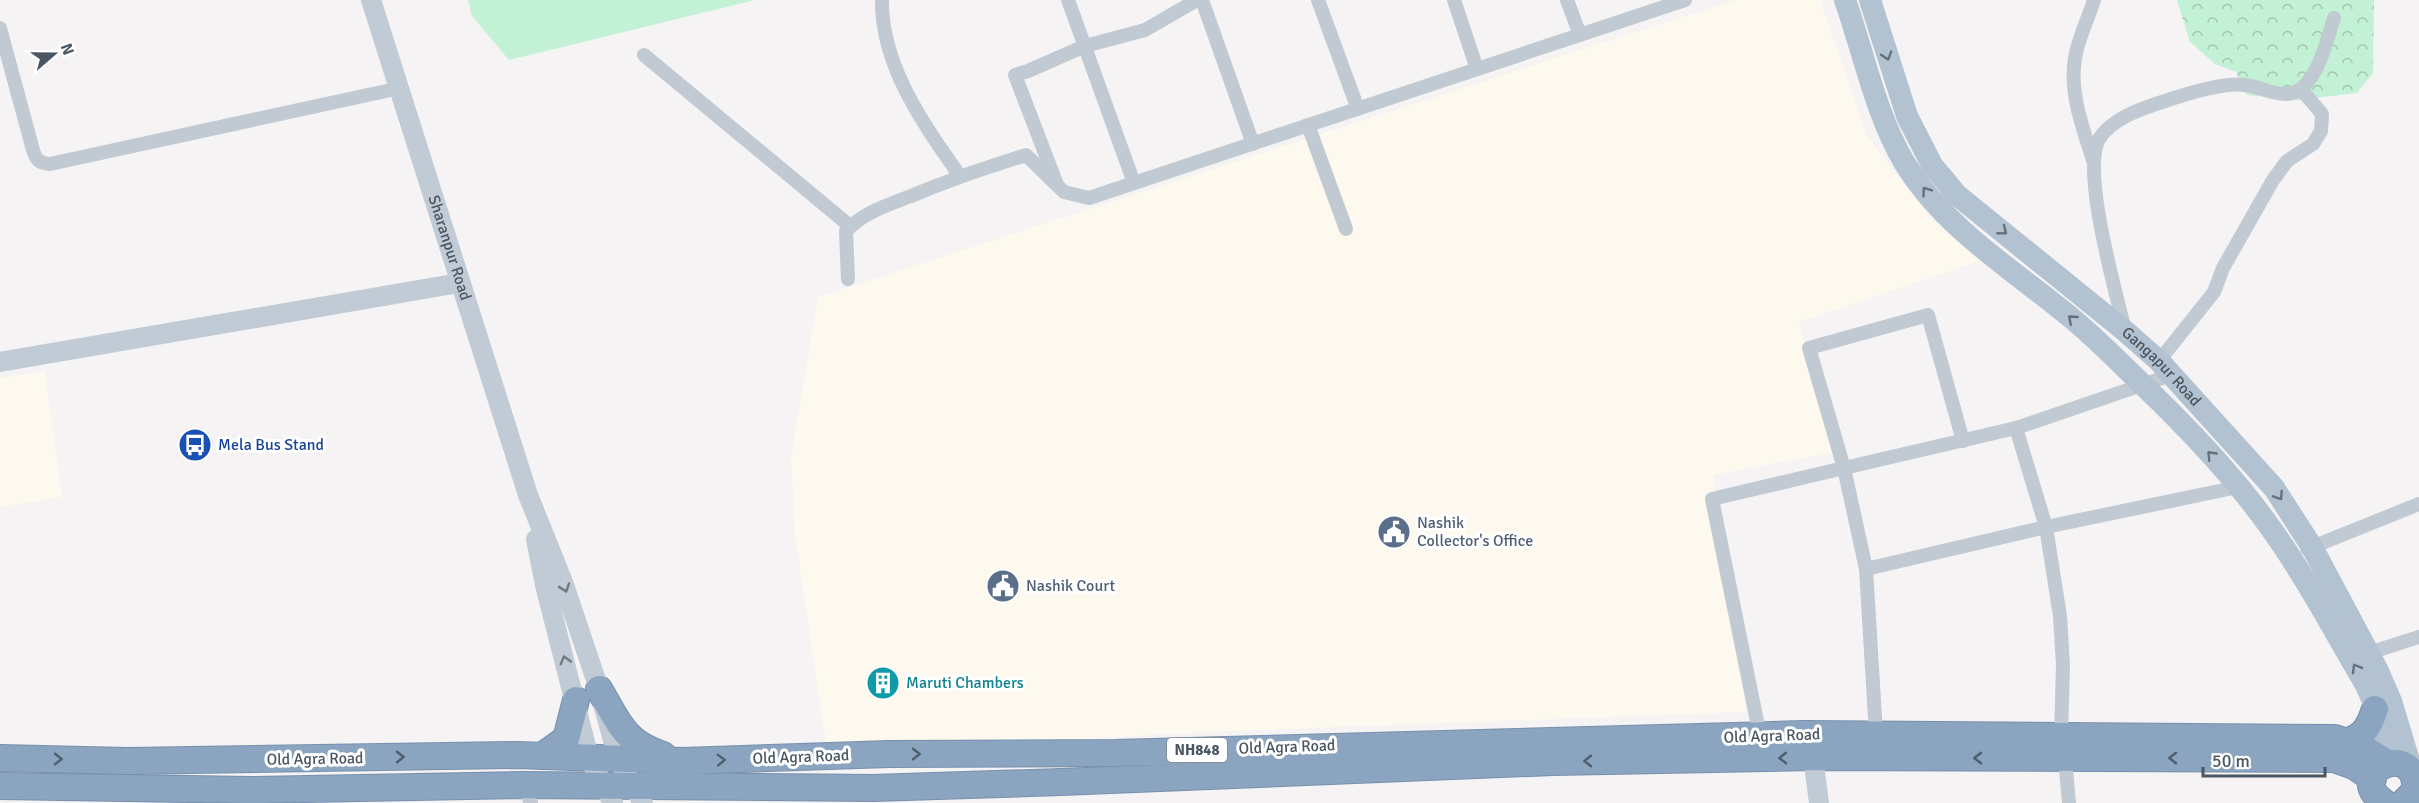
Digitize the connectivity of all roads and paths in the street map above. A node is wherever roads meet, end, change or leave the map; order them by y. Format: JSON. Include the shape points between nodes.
{"nodes":[{"id":1,"x":371,"y":0,"type":"edge"},
{"id":2,"x":882,"y":0,"type":"edge"},
{"id":3,"x":1068,"y":0,"type":"edge"},
{"id":4,"x":1197,"y":0,"type":"edge"},
{"id":5,"x":1202,"y":0,"type":"edge"},
{"id":6,"x":1318,"y":0,"type":"edge"},
{"id":7,"x":1454,"y":0,"type":"edge"},
{"id":8,"x":1567,"y":0,"type":"edge"},
{"id":9,"x":1845,"y":0,"type":"edge"},
{"id":10,"x":1870,"y":0,"type":"edge"},
{"id":11,"x":2094,"y":0,"type":"edge"},
{"id":12,"x":1681,"y":1,"type":"edge"},
{"id":13,"x":2334,"y":18,"type":"dead end"},
{"id":14,"x":0,"y":28,"type":"edge"},
{"id":15,"x":1580,"y":35,"type":"junction"},
{"id":16,"x":1085,"y":46,"type":"junction"},
{"id":17,"x":644,"y":55,"type":"dead end"},
{"id":18,"x":1477,"y":69,"type":"junction"},
{"id":19,"x":400,"y":88,"type":"junction"},
{"id":20,"x":2301,"y":89,"type":"junction"},
{"id":21,"x":1358,"y":109,"type":"junction"},
{"id":22,"x":1308,"y":125,"type":"junction"},
{"id":23,"x":1253,"y":144,"type":"junction"},
{"id":24,"x":2093,"y":160,"type":"junction"},
{"id":25,"x":960,"y":176,"type":"junction"},
{"id":26,"x":1134,"y":183,"type":"junction"},
{"id":27,"x":1057,"y":187,"type":"junction"},
{"id":28,"x":850,"y":226,"type":"junction"},
{"id":29,"x":1346,"y":229,"type":"dead end"},
{"id":30,"x":848,"y":279,"type":"dead end"},
{"id":31,"x":459,"y":283,"type":"junction"},
{"id":32,"x":2125,"y":331,"type":"junction"},
{"id":33,"x":0,"y":362,"type":"edge"},
{"id":34,"x":2165,"y":368,"type":"junction"},
{"id":35,"x":2144,"y":386,"type":"junction"},
{"id":36,"x":2016,"y":428,"type":"junction"},
{"id":37,"x":1964,"y":441,"type":"junction"},
{"id":38,"x":1844,"y":468,"type":"junction"},
{"id":39,"x":2238,"y":487,"type":"junction"},
{"id":40,"x":528,"y":495,"type":"junction"},
{"id":41,"x":2419,"y":504,"type":"edge"},
{"id":42,"x":2046,"y":527,"type":"junction"},
{"id":43,"x":2312,"y":547,"type":"junction"},
{"id":44,"x":2289,"y":556,"type":"junction"},
{"id":45,"x":1866,"y":569,"type":"junction"},
{"id":46,"x":2419,"y":637,"type":"edge"},
{"id":47,"x":2369,"y":653,"type":"junction"},
{"id":48,"x":599,"y":689,"type":"junction"},
{"id":49,"x":576,"y":700,"type":"junction"},
{"id":50,"x":2375,"y":709,"type":"junction"},
{"id":51,"x":1876,"y":734,"type":"junction"},
{"id":52,"x":1760,"y":736,"type":"junction"},
{"id":53,"x":2412,"y":738,"type":"edge"},
{"id":54,"x":2347,"y":742,"type":"junction"},
{"id":55,"x":1808,"y":746,"type":"junction"},
{"id":56,"x":2063,"y":747,"type":"junction"},
{"id":57,"x":542,"y":756,"type":"junction"},
{"id":58,"x":0,"y":758,"type":"edge"},
{"id":59,"x":589,"y":758,"type":"junction"},
{"id":60,"x":618,"y":759,"type":"junction"},
{"id":61,"x":682,"y":761,"type":"junction"},
{"id":62,"x":2380,"y":771,"type":"junction"},
{"id":63,"x":2415,"y":775,"type":"edge"},
{"id":64,"x":0,"y":786,"type":"edge"},
{"id":65,"x":553,"y":786,"type":"junction"},
{"id":66,"x":527,"y":794,"type":"edge"},
{"id":67,"x":609,"y":795,"type":"edge"},
{"id":68,"x":639,"y":795,"type":"edge"},
{"id":69,"x":874,"y":795,"type":"edge"},
{"id":70,"x":700,"y":796,"type":"edge"},
{"id":71,"x":582,"y":803,"type":"edge"},
{"id":72,"x":1819,"y":803,"type":"edge"},
{"id":73,"x":2069,"y":803,"type":"edge"},
{"id":74,"x":2385,"y":803,"type":"edge"},
{"id":75,"x":2403,"y":803,"type":"edge"}],
"edges":[{"from":1,"to":19,"type":"main road","name":"Sharanpur Road"},
{"from":2,"to":25,"type":"street","via":[[882,16],[896,67],[913,104]]},
{"from":3,"to":16,"type":"street"},
{"from":4,"to":16,"type":"street","via":[[1145,30]]},
{"from":5,"to":23,"type":"street"},
{"from":6,"to":21,"type":"street"},
{"from":7,"to":18,"type":"street"},
{"from":8,"to":15,"type":"street"},
{"from":35,"to":9,"type":"main road","name":"Gangapur Road","one_way":true,"via":[[2072,318],[1956,225],[1931,199],[1904,162],[1876,100]]},
{"from":10,"to":32,"type":"main road","name":"Gangapur Road","one_way":true,"via":[[1907,116],[1932,165],[1957,195]]},
{"from":11,"to":24,"type":"street","via":[[2075,59],[2074,85]]},
{"from":12,"to":15,"type":"street"},
{"from":13,"to":20,"type":"street","via":[[2311,78]]},
{"from":14,"to":19,"type":"street","via":[[33,150],[42,164]]},
{"from":15,"to":18,"type":"street"},
{"from":16,"to":26,"type":"street"},
{"from":16,"to":27,"type":"street","via":[[1015,75]]},
{"from":17,"to":28,"type":"street"},
{"from":18,"to":21,"type":"street"},
{"from":19,"to":31,"type":"main road","name":"Sharanpur Road"},
{"from":20,"to":24,"type":"street","via":[[2281,94],[2244,84],[2200,90],[2155,104],[2114,124],[2099,139]]},
{"from":20,"to":34,"type":"street","via":[[2322,114],[2321,131],[2313,144],[2288,161],[2272,180],[2223,268],[2214,292]]},
{"from":21,"to":22,"type":"street"},
{"from":22,"to":23,"type":"street"},
{"from":22,"to":29,"type":"street"},
{"from":23,"to":26,"type":"street"},
{"from":24,"to":32,"type":"street","via":[[2099,222]]},
{"from":25,"to":27,"type":"street","via":[[1026,155]]},
{"from":25,"to":28,"type":"street","via":[[873,211]]},
{"from":26,"to":27,"type":"street","via":[[1089,198]]},
{"from":28,"to":30,"type":"street","via":[[846,231]]},
{"from":31,"to":33,"type":"main road"},
{"from":31,"to":40,"type":"main road","name":"Sharanpur Road"},
{"from":32,"to":34,"type":"main road","name":"Gangapur Road"},
{"from":34,"to":35,"type":"street"},
{"from":34,"to":43,"type":"main road","name":"Gangapur Road","one_way":true,"via":[[2274,488]]},
{"from":35,"to":36,"type":"street"},
{"from":39,"to":35,"type":"main road","name":"Gangapur Road","one_way":true},
{"from":36,"to":37,"type":"street"},
{"from":36,"to":42,"type":"street"},
{"from":37,"to":38,"type":"street"},
{"from":37,"to":38,"type":"street","via":[[1928,315],[1809,348]]},
{"from":38,"to":45,"type":"street"},
{"from":38,"to":52,"type":"street","via":[[1712,499]]},
{"from":39,"to":42,"type":"street"},
{"from":39,"to":44,"type":"main road","name":"Gangapur Road"},
{"from":40,"to":48,"type":"main road","name":"Sharanpur Road","one_way":true},
{"from":49,"to":40,"type":"main road","name":"Sharanpur Road","one_way":true,"via":[[545,585]]},
{"from":41,"to":43,"type":"street"},
{"from":42,"to":45,"type":"street"},
{"from":42,"to":56,"type":"street","via":[[2061,626]]},
{"from":43,"to":44,"type":"street"},
{"from":43,"to":47,"type":"main road","name":"Gangapur Road"},
{"from":50,"to":44,"type":"main road","name":"Gangapur Road","one_way":true,"via":[[2366,686]]},
{"from":45,"to":51,"type":"street"},
{"from":46,"to":47,"type":"street"},
{"from":47,"to":53,"type":"main road","name":"Gangapur Road"},
{"from":48,"to":60,"type":"main road","name":"Sharanpur Road"},
{"from":48,"to":61,"type":"highway","via":[[636,744]]},
{"from":49,"to":57,"type":"highway","via":[[566,739]]},
{"from":49,"to":59,"type":"main road","name":"Sharanpur Road"},
{"from":50,"to":54,"type":"highway","via":[[2369,728]]},
{"from":50,"to":62,"type":"main road","name":"Gangapur Road"},
{"from":51,"to":55,"type":"highway","name":"Old Agra Road","number":"NH848"},
{"from":51,"to":56,"type":"highway","name":"Old Agra Road","number":"NH848"},
{"from":52,"to":55,"type":"highway","name":"Old Agra Road","number":"NH848"},
{"from":61,"to":52,"type":"highway","name":"Old Agra Road","number":"NH848","one_way":true},
{"from":53,"to":63,"type":"main road","name":"Gangapur Road"},
{"from":54,"to":56,"type":"highway","name":"Old Agra Road","number":"NH848","via":[[2335,738]]},
{"from":54,"to":62,"type":"highway","name":"Old Agra Road","number":"NH848","via":[[2362,747]]},
{"from":56,"to":55,"type":"highway","name":"Old Agra Road","number":"NH848","one_way":true},
{"from":55,"to":69,"type":"highway","name":"Old Agra Road","number":"NH848","one_way":true,"via":[[1553,762],[1061,782]]},
{"from":55,"to":72,"type":"main road"},
{"from":62,"to":56,"type":"highway","name":"Old Agra Road","number":"NH848","one_way":true,"via":[[2334,759]]},
{"from":56,"to":73,"type":"street"},
{"from":58,"to":57,"type":"highway","name":"Old Agra Road","number":"NH848","one_way":true},
{"from":57,"to":59,"type":"highway","name":"Old Agra Road","number":"NH848"},
{"from":59,"to":60,"type":"highway","name":"Old Agra Road","number":"NH848"},
{"from":59,"to":67,"type":"main road","name":"Sharanpur Road"},
{"from":60,"to":61,"type":"highway","name":"Old Agra Road","number":"NH848"},
{"from":60,"to":68,"type":"main road","name":"Sharanpur Road"},
{"from":62,"to":63,"type":"highway","number":"NH848","via":[[2401,763]]},
{"from":62,"to":74,"type":"highway","via":[[2375,793]]},
{"from":63,"to":75,"type":"highway","via":[[2415,791]]},
{"from":64,"to":66,"type":"highway","name":"Old Agra Road","number":"NH848"},
{"from":65,"to":66,"type":"highway","name":"Old Agra Road","number":"NH848"},
{"from":65,"to":67,"type":"highway","name":"Old Agra Road","number":"NH848"},
{"from":65,"to":71,"type":"highway"},
{"from":67,"to":68,"type":"highway","name":"Old Agra Road","number":"NH848"},
{"from":68,"to":70,"type":"highway","name":"Old Agra Road","number":"NH848"},
{"from":69,"to":70,"type":"highway","name":"Old Agra Road","number":"NH848"}]}
